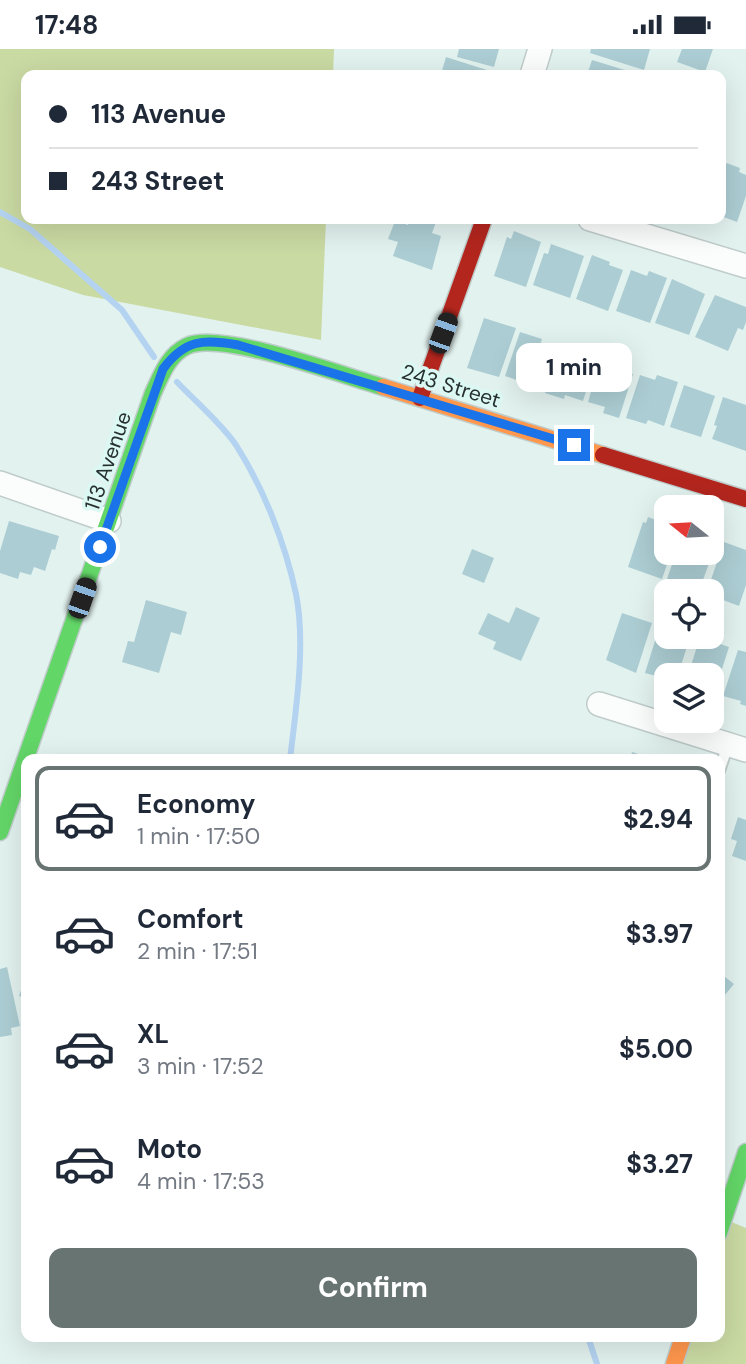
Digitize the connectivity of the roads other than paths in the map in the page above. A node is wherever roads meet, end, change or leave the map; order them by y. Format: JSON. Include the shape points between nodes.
{"nodes":[{"id":1,"x":540,"y":49,"type":"edge"},
{"id":2,"x":534,"y":70,"type":"edge"},
{"id":3,"x":482,"y":224,"type":"edge"},
{"id":4,"x":607,"y":224,"type":"edge"},
{"id":5,"x":746,"y":266,"type":"edge"},
{"id":6,"x":183,"y":348,"type":"joint"},
{"id":7,"x":420,"y":398,"type":"junction"},
{"id":8,"x":0,"y":483,"type":"edge"},
{"id":9,"x":746,"y":499,"type":"edge"},
{"id":10,"x":109,"y":521,"type":"junction"},
{"id":11,"x":599,"y":704,"type":"dead end"},
{"id":12,"x":737,"y":748,"type":"edge"},
{"id":13,"x":27,"y":754,"type":"edge"},
{"id":14,"x":725,"y":763,"type":"edge"},
{"id":15,"x":21,"y":772,"type":"edge"},
{"id":16,"x":0,"y":832,"type":"edge"},
{"id":17,"x":746,"y":1152,"type":"edge"},
{"id":18,"x":725,"y":1215,"type":"edge"},
{"id":19,"x":681,"y":1342,"type":"edge"},
{"id":20,"x":674,"y":1364,"type":"edge"}],
"edges":[{"from":1,"to":2,"type":"street"},
{"from":3,"to":7,"type":"street"},
{"from":4,"to":5,"type":"street"},
{"from":6,"to":7,"type":"street","name":"243 Street","via":[[196,342],[238,345]]},
{"from":6,"to":10,"type":"street","name":"113 Avenue","via":[[163,369]]},
{"from":7,"to":9,"type":"street","name":"243 Street"},
{"from":8,"to":10,"type":"street"},
{"from":10,"to":13,"type":"street","name":"113 Avenue"},
{"from":11,"to":12,"type":"street"},
{"from":12,"to":14,"type":"lane"},
{"from":15,"to":16,"type":"street","name":"113 Avenue"},
{"from":17,"to":18,"type":"street"},
{"from":19,"to":20,"type":"street"}]}
